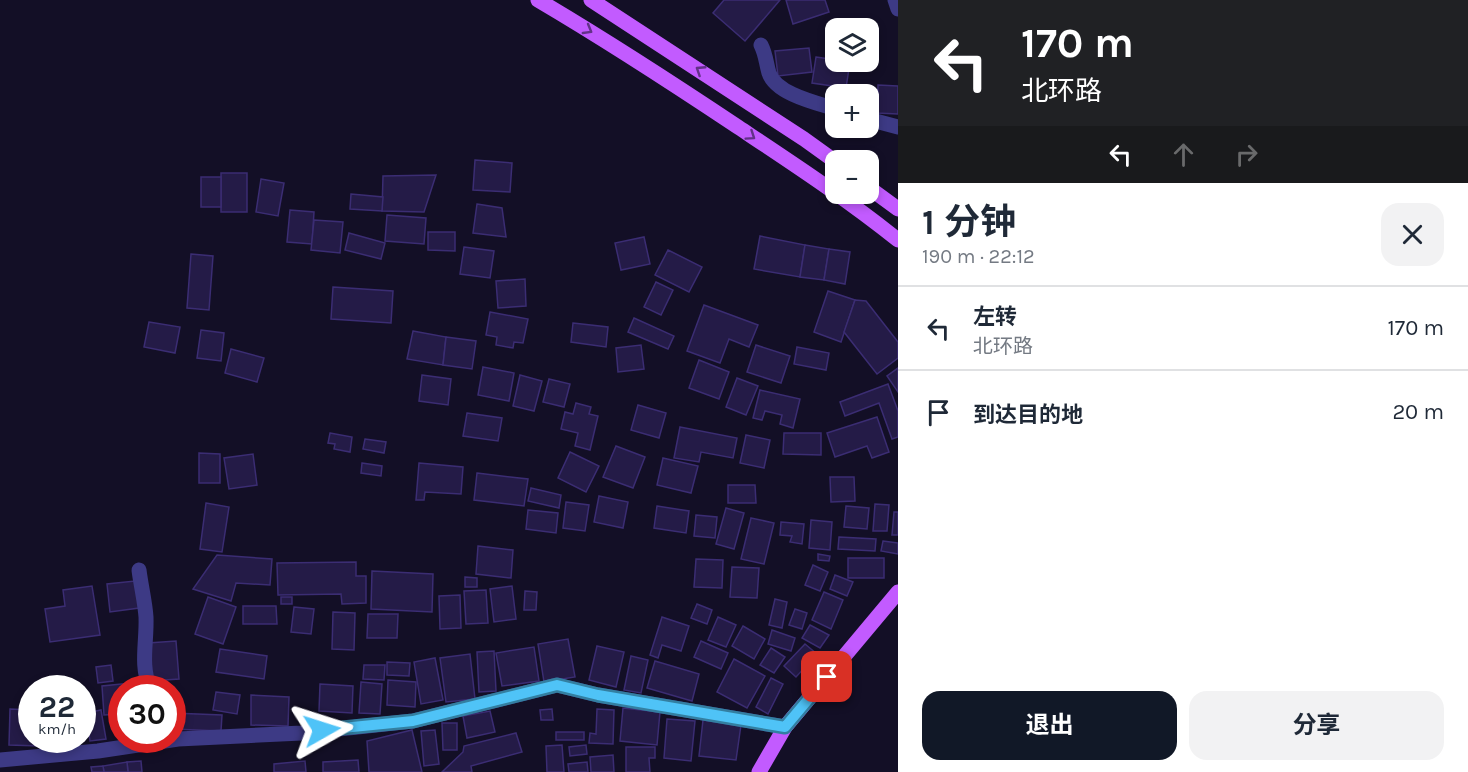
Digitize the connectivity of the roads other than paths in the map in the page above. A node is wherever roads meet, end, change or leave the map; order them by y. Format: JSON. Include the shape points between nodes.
{"nodes":[{"id":1,"x":538,"y":0,"type":"edge"},
{"id":2,"x":591,"y":0,"type":"edge"},
{"id":3,"x":895,"y":0,"type":"edge"},
{"id":4,"x":898,"y":9,"type":"edge"},
{"id":5,"x":761,"y":45,"type":"dead end"},
{"id":6,"x":825,"y":105,"type":"edge"},
{"id":7,"x":879,"y":122,"type":"edge"},
{"id":8,"x":898,"y":127,"type":"edge"},
{"id":9,"x":825,"y":154,"type":"edge"},
{"id":10,"x":879,"y":195,"type":"edge"},
{"id":11,"x":898,"y":209,"type":"edge"},
{"id":12,"x":898,"y":240,"type":"edge"},
{"id":13,"x":139,"y":570,"type":"dead end"},
{"id":14,"x":898,"y":592,"type":"edge"},
{"id":15,"x":146,"y":675,"type":"edge"},
{"id":16,"x":785,"y":727,"type":"junction"},
{"id":17,"x":186,"y":739,"type":"edge"},
{"id":18,"x":108,"y":749,"type":"edge"},
{"id":19,"x":0,"y":760,"type":"edge"},
{"id":20,"x":759,"y":772,"type":"edge"}],
"edges":[{"from":1,"to":12,"type":"main road","one_way":true,"via":[[616,46],[752,136]]},
{"from":9,"to":2,"type":"main road","one_way":true},
{"from":3,"to":4,"type":"street"},
{"from":5,"to":6,"type":"street","via":[[770,75],[788,93]]},
{"from":7,"to":8,"type":"street"},
{"from":10,"to":11,"type":"main road"},
{"from":13,"to":15,"type":"street","via":[[146,618]]},
{"from":14,"to":16,"type":"main road"},
{"from":16,"to":17,"type":"street","via":[[557,685],[413,721]]},
{"from":16,"to":20,"type":"main road"},
{"from":18,"to":19,"type":"street"}]}
